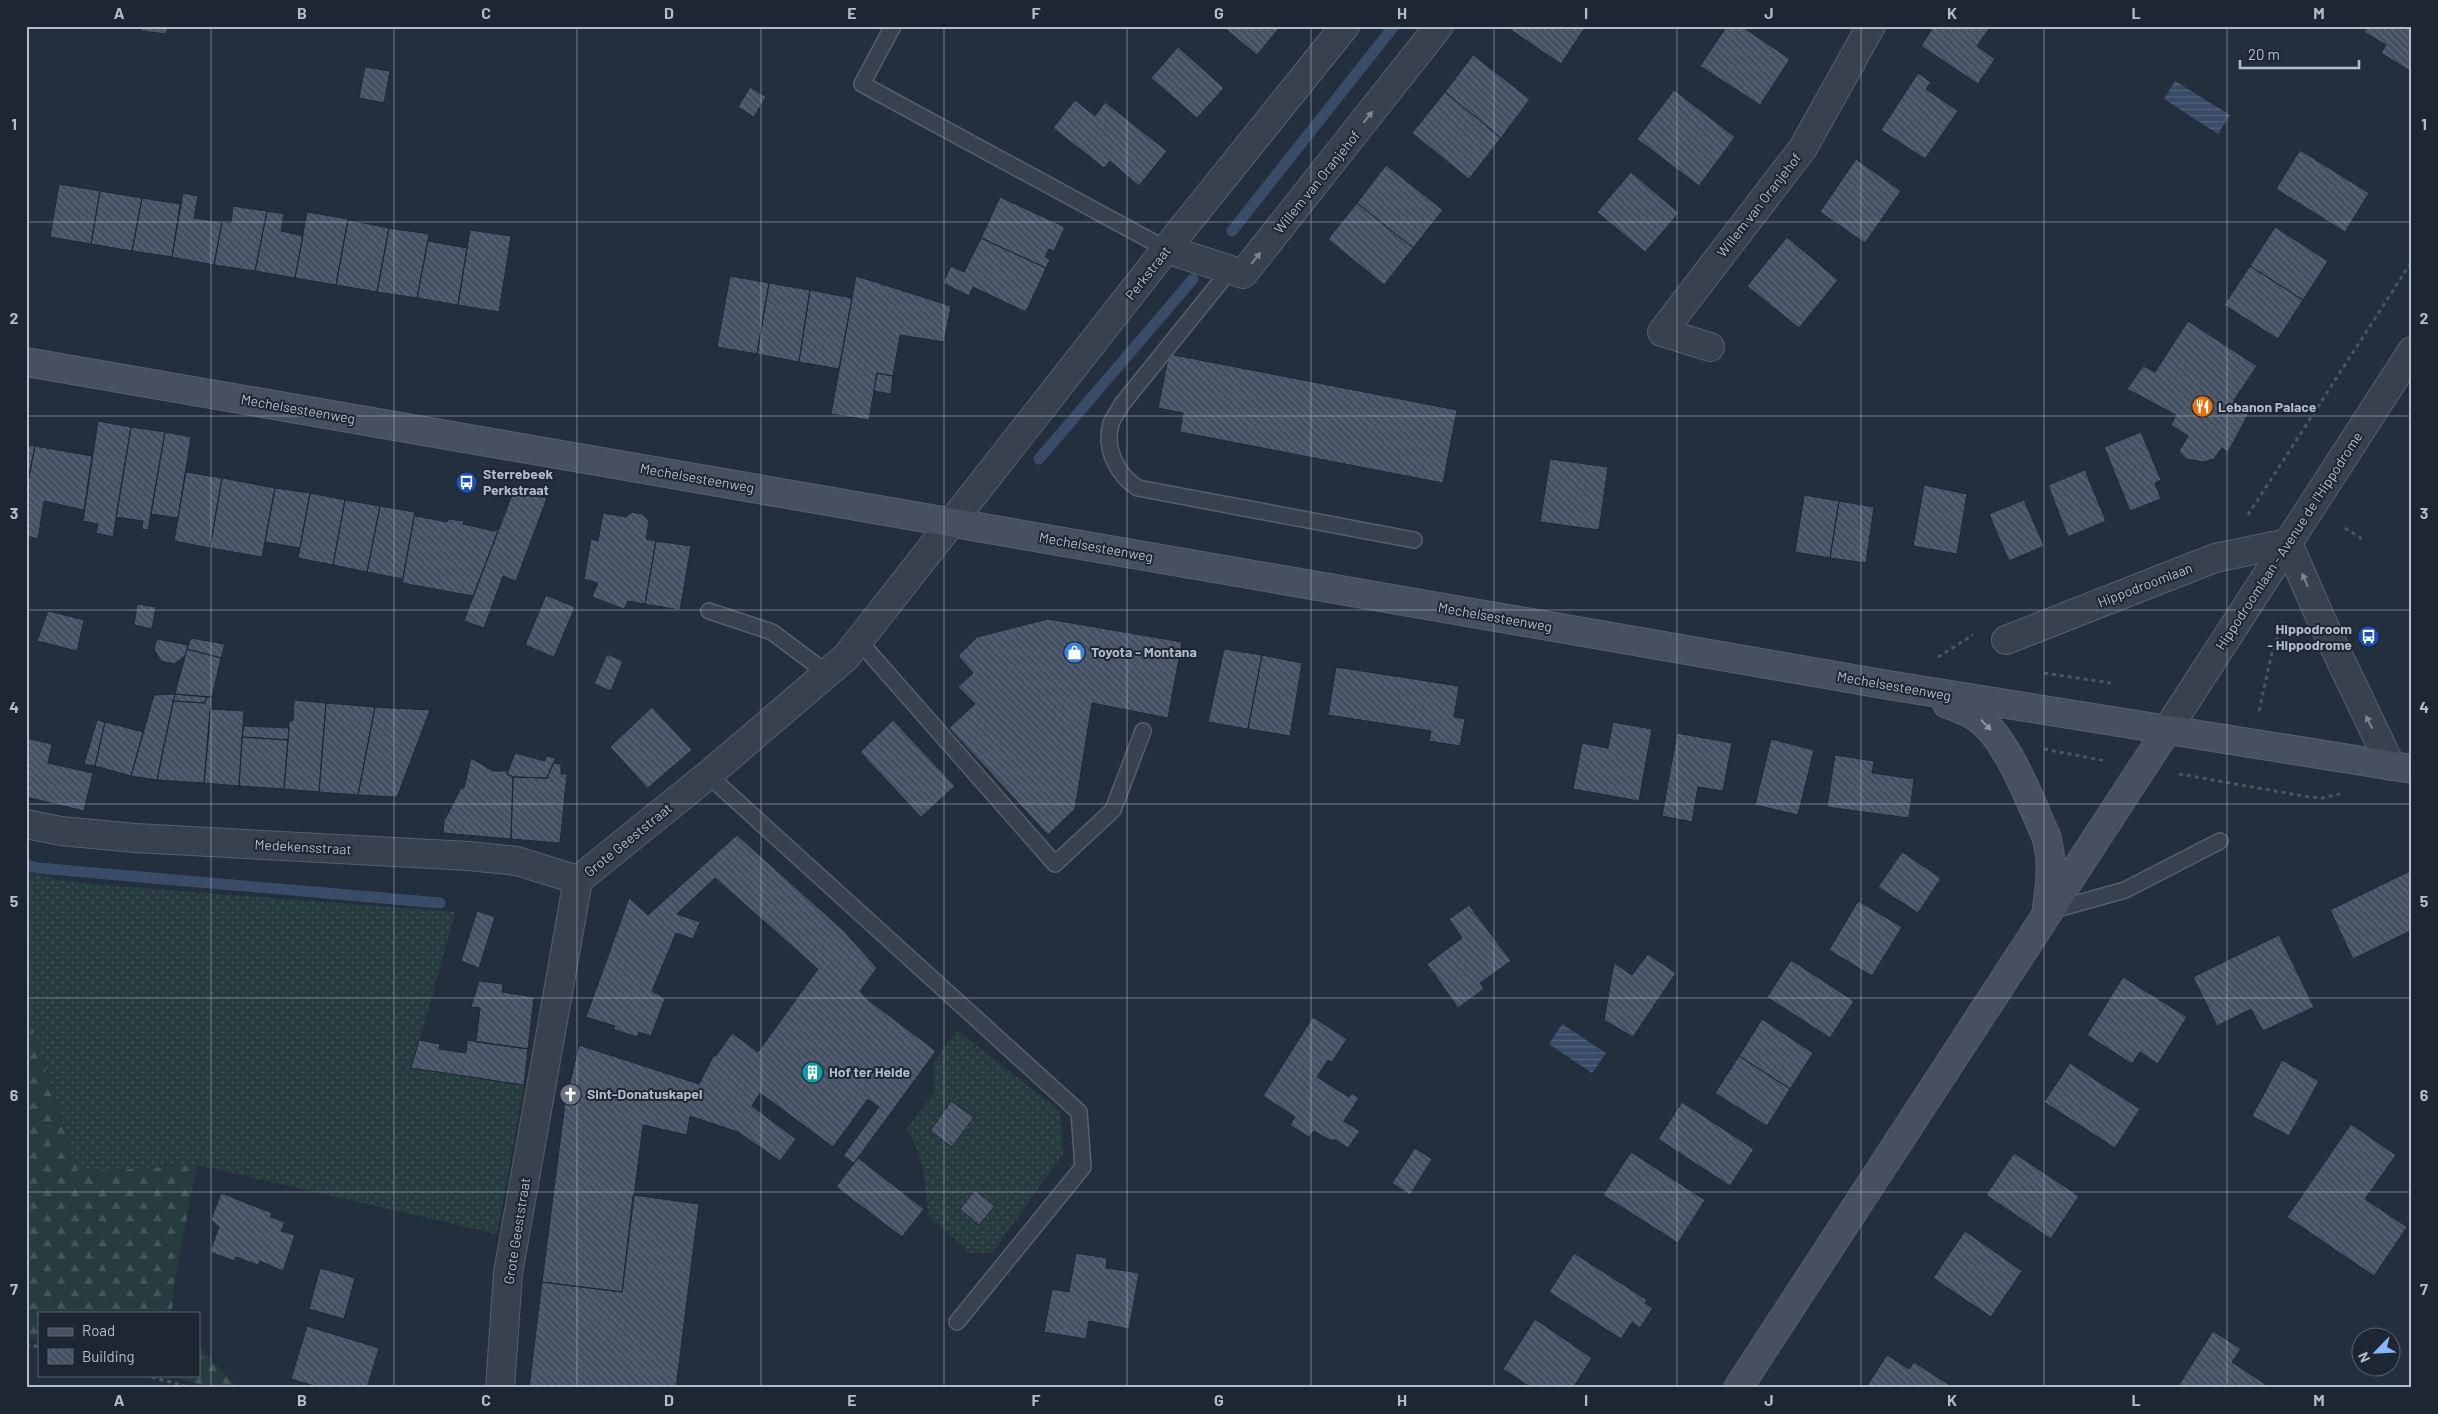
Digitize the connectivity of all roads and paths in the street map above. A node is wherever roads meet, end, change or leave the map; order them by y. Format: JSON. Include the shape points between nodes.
{"nodes":[{"id":1,"x":893,"y":26,"type":"edge"},
{"id":2,"x":1345,"y":26,"type":"edge"},
{"id":3,"x":1439,"y":26,"type":"edge"},
{"id":4,"x":1871,"y":26,"type":"edge"},
{"id":5,"x":1166,"y":249,"type":"junction"},
{"id":6,"x":2412,"y":261,"type":"edge"},
{"id":7,"x":1230,"y":270,"type":"junction"},
{"id":8,"x":1710,"y":347,"type":"dead end"},
{"id":9,"x":2412,"y":351,"type":"edge"},
{"id":10,"x":26,"y":362,"type":"edge"},
{"id":11,"x":2248,"y":516,"type":"dead end"},
{"id":12,"x":953,"y":522,"type":"junction"},
{"id":13,"x":2345,"y":528,"type":"dead end"},
{"id":14,"x":2362,"y":539,"type":"dead end"},
{"id":15,"x":1414,"y":540,"type":"dead end"},
{"id":16,"x":2288,"y":543,"type":"junction"},
{"id":17,"x":709,"y":611,"type":"dead end"},
{"id":18,"x":2288,"y":613,"type":"dead end"},
{"id":19,"x":2006,"y":640,"type":"dead end"},
{"id":20,"x":859,"y":641,"type":"junction"},
{"id":21,"x":828,"y":674,"type":"junction"},
{"id":22,"x":1894,"y":686,"type":"junction"},
{"id":23,"x":2259,"y":714,"type":"dead end"},
{"id":24,"x":2167,"y":730,"type":"junction"},
{"id":25,"x":1143,"y":731,"type":"dead end"},
{"id":26,"x":2402,"y":768,"type":"edge"},
{"id":27,"x":708,"y":775,"type":"junction"},
{"id":28,"x":26,"y":824,"type":"edge"},
{"id":29,"x":2220,"y":841,"type":"dead end"},
{"id":30,"x":578,"y":880,"type":"junction"},
{"id":31,"x":2046,"y":912,"type":"junction"},
{"id":32,"x":957,"y":1322,"type":"dead end"},
{"id":33,"x":148,"y":1376,"type":"edge"},
{"id":34,"x":192,"y":1388,"type":"edge"},
{"id":35,"x":500,"y":1388,"type":"edge"},
{"id":36,"x":1738,"y":1388,"type":"edge"}],
"edges":[{"from":1,"to":5,"type":"lane","via":[[862,84]]},
{"from":2,"to":5,"type":"street","name":"Perkstraat"},
{"from":7,"to":3,"type":"street","name":"Willem van Oranjehof","one_way":true,"via":[[1243,274]]},
{"from":4,"to":8,"type":"street","name":"Willem van Oranjehof","via":[[1803,148],[1662,332]]},
{"from":5,"to":7,"type":"street"},
{"from":5,"to":12,"type":"street","name":"Perkstraat"},
{"from":6,"to":11,"type":"path"},
{"from":7,"to":15,"type":"lane","via":[[1111,422],[1108,437],[1118,469],[1127,481],[1138,488]]},
{"from":9,"to":16,"type":"street","name":"Hippodroomlaan - Avenue de l'Hippodrome"},
{"from":10,"to":12,"type":"main road","name":"Mechelsesteenweg"},
{"from":12,"to":20,"type":"street","name":"Grote Geeststraat"},
{"from":12,"to":22,"type":"main road","name":"Mechelsesteenweg"},
{"from":13,"to":14,"type":"path"},
{"from":16,"to":19,"type":"street","name":"Hippodroomlaan","via":[[2215,558]]},
{"from":16,"to":24,"type":"street","name":"Hippodroomlaan - Avenue de l'Hippodrome"},
{"from":26,"to":16,"type":"street","one_way":true,"via":[[2320,617]]},
{"from":17,"to":21,"type":"lane","via":[[772,632]]},
{"from":18,"to":23,"type":"path","via":[[2272,653]]},
{"from":20,"to":21,"type":"street","name":"Grote Geeststraat"},
{"from":20,"to":25,"type":"lane","via":[[1055,864],[1113,810]]},
{"from":21,"to":27,"type":"street","name":"Grote Geeststraat"},
{"from":22,"to":24,"type":"main road","name":"Mechelsesteenweg"},
{"from":22,"to":31,"type":"main road","one_way":true,"via":[[1964,710],[1980,719],[1999,741],[2050,850],[2051,881]]},
{"from":24,"to":26,"type":"main road","name":"Mechelsesteenweg"},
{"from":24,"to":31,"type":"main road"},
{"from":27,"to":30,"type":"street","name":"Grote Geeststraat"},
{"from":27,"to":32,"type":"lane","via":[[1079,1112],[1082,1168]]},
{"from":28,"to":30,"type":"street","name":"Medekensstraat","via":[[135,838],[469,856],[517,861]]},
{"from":29,"to":31,"type":"lane","via":[[2125,890]]},
{"from":30,"to":35,"type":"street","name":"Grote Geeststraat","via":[[508,1273]]},
{"from":31,"to":36,"type":"main road"},
{"from":33,"to":34,"type":"path"}]}
